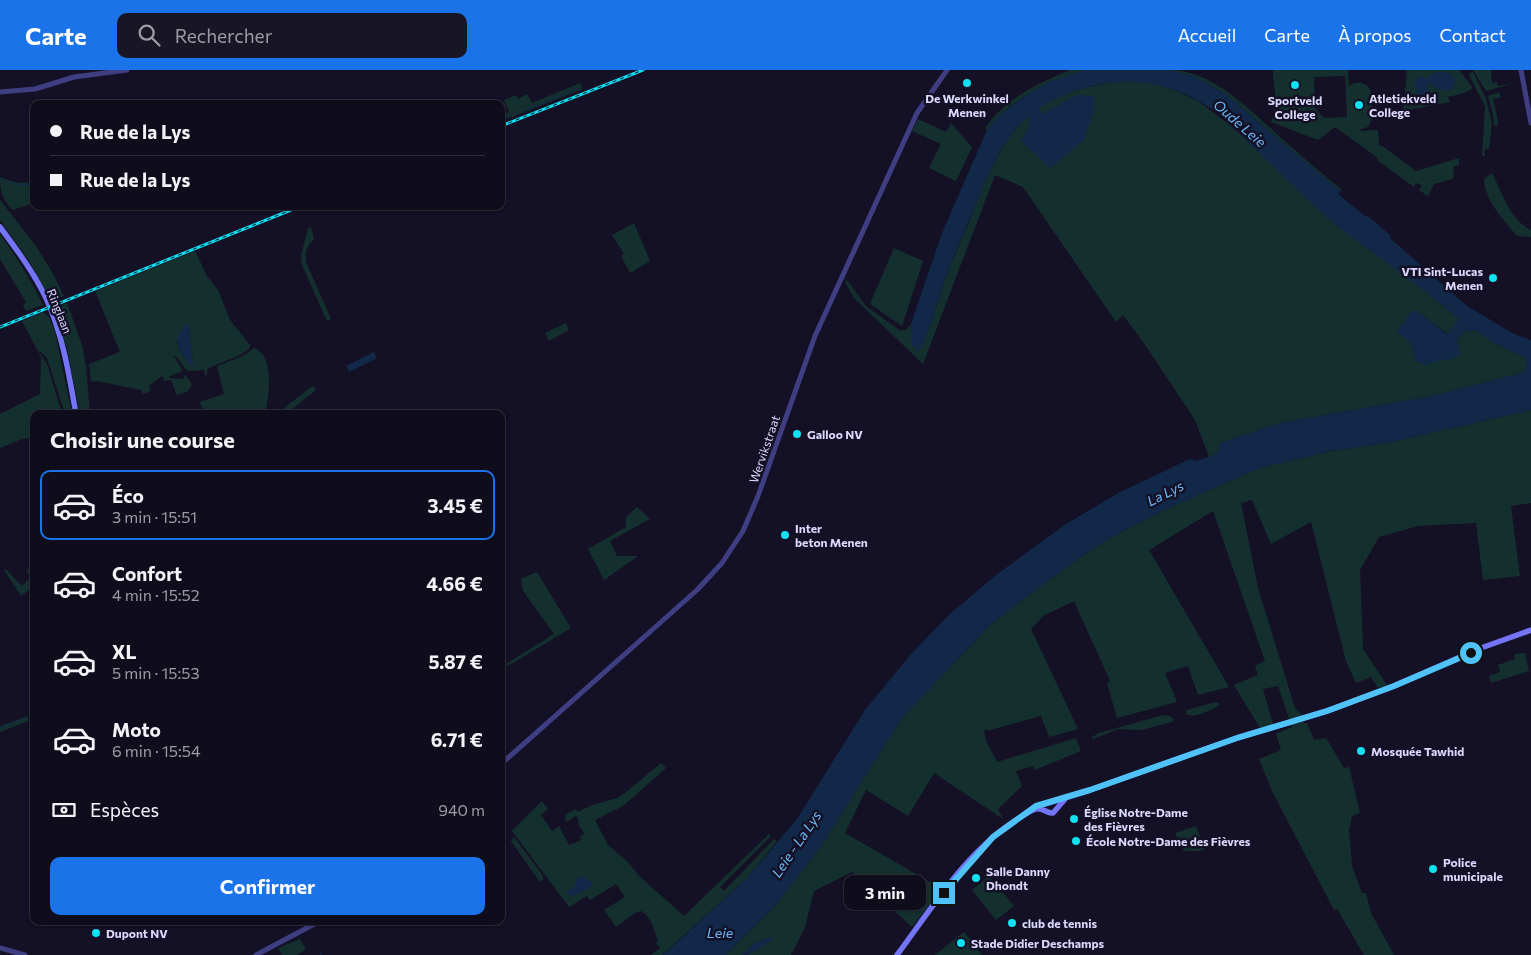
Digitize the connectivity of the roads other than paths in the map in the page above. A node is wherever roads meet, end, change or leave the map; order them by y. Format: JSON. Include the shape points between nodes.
{"nodes":[{"id":1,"x":127,"y":70,"type":"edge"},
{"id":2,"x":947,"y":70,"type":"edge"},
{"id":3,"x":1521,"y":70,"type":"edge"},
{"id":4,"x":0,"y":92,"type":"edge"},
{"id":5,"x":1531,"y":123,"type":"edge"},
{"id":6,"x":0,"y":227,"type":"edge"},
{"id":7,"x":75,"y":410,"type":"edge"},
{"id":8,"x":1531,"y":630,"type":"edge"},
{"id":9,"x":505,"y":760,"type":"edge"},
{"id":10,"x":1066,"y":798,"type":"junction"},
{"id":11,"x":1049,"y":802,"type":"junction"},
{"id":12,"x":1056,"y":809,"type":"junction"},
{"id":13,"x":1046,"y":811,"type":"junction"},
{"id":14,"x":1025,"y":814,"type":"junction"},
{"id":15,"x":312,"y":925,"type":"edge"},
{"id":16,"x":0,"y":948,"type":"edge"},
{"id":17,"x":26,"y":955,"type":"edge"},
{"id":18,"x":256,"y":955,"type":"edge"},
{"id":19,"x":897,"y":955,"type":"edge"}],
"edges":[{"from":1,"to":4,"type":"street","via":[[74,77],[35,89]]},
{"from":2,"to":9,"type":"street","name":"Wervikstraat","via":[[917,113],[819,328],[758,496],[734,546],[697,590]]},
{"from":3,"to":5,"type":"street"},
{"from":6,"to":7,"type":"main road","name":"Ringlaan","via":[[31,271],[52,313],[62,343]]},
{"from":8,"to":10,"type":"main road","via":[[1327,711],[1237,738]]},
{"from":10,"to":11,"type":"main road"},
{"from":10,"to":12,"type":"main road"},
{"from":11,"to":12,"type":"main road","via":[[1056,805]]},
{"from":11,"to":13,"type":"main road"},
{"from":11,"to":14,"type":"main road"},
{"from":12,"to":13,"type":"main road","via":[[1052,813]]},
{"from":13,"to":14,"type":"main road","via":[[1038,809]]},
{"from":14,"to":19,"type":"main road","via":[[1001,830],[979,851]]},
{"from":15,"to":18,"type":"street"},
{"from":16,"to":17,"type":"street"}]}
